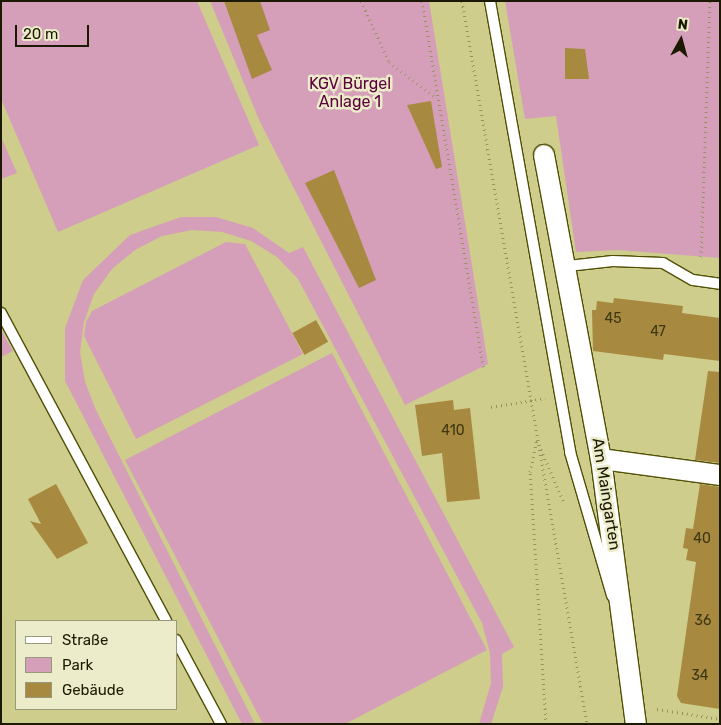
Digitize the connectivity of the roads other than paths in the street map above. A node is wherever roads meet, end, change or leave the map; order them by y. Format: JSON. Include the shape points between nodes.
{"nodes":[{"id":1,"x":490,"y":1,"type":"edge"},
{"id":2,"x":544,"y":155,"type":"dead end"},
{"id":3,"x":568,"y":266,"type":"junction"},
{"id":4,"x":720,"y":284,"type":"edge"},
{"id":5,"x":1,"y":313,"type":"edge"},
{"id":6,"x":601,"y":459,"type":"junction"},
{"id":7,"x":720,"y":475,"type":"edge"},
{"id":8,"x":165,"y":620,"type":"edge"},
{"id":9,"x":627,"y":636,"type":"junction"},
{"id":10,"x":178,"y":644,"type":"edge"},
{"id":11,"x":635,"y":715,"type":"edge"},
{"id":12,"x":221,"y":724,"type":"edge"}],
"edges":[{"from":1,"to":9,"type":"lane","via":[[570,452],[600,563]]},
{"from":2,"to":3,"type":"street","name":"Am Maingarten","via":[[557,239]]},
{"from":3,"to":4,"type":"lane","via":[[613,261],[663,263],[693,280]]},
{"from":3,"to":6,"type":"street","name":"Am Maingarten"},
{"from":5,"to":8,"type":"lane"},
{"from":6,"to":7,"type":"street"},
{"from":6,"to":9,"type":"street","name":"Am Maingarten"},
{"from":9,"to":11,"type":"street","name":"Am Maingarten"},
{"from":10,"to":12,"type":"lane"}]}
